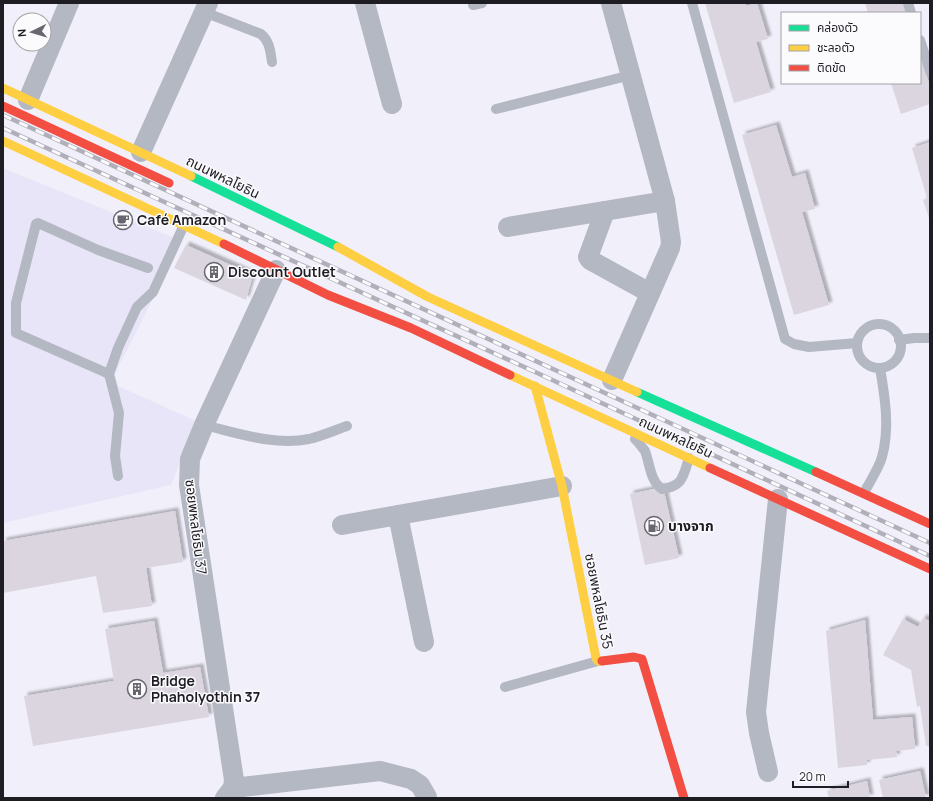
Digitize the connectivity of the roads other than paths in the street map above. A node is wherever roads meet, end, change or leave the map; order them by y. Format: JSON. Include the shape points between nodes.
{"nodes":[{"id":1,"x":68,"y":3,"type":"edge"},
{"id":2,"x":365,"y":3,"type":"edge"},
{"id":3,"x":611,"y":3,"type":"edge"},
{"id":4,"x":692,"y":3,"type":"edge"},
{"id":5,"x":206,"y":7,"type":"edge"},
{"id":6,"x":921,"y":43,"type":"edge"},
{"id":7,"x":272,"y":62,"type":"dead end"},
{"id":8,"x":930,"y":71,"type":"edge"},
{"id":9,"x":631,"y":75,"type":"junction"},
{"id":10,"x":3,"y":88,"type":"edge"},
{"id":11,"x":28,"y":100,"type":"junction"},
{"id":12,"x":392,"y":104,"type":"dead end"},
{"id":13,"x":3,"y":106,"type":"edge"},
{"id":14,"x":496,"y":109,"type":"dead end"},
{"id":15,"x":3,"y":141,"type":"edge"},
{"id":16,"x":141,"y":152,"type":"junction"},
{"id":17,"x":177,"y":186,"type":"dead end"},
{"id":18,"x":665,"y":201,"type":"junction"},
{"id":19,"x":605,"y":211,"type":"junction"},
{"id":20,"x":184,"y":225,"type":"junction"},
{"id":21,"x":508,"y":227,"type":"dead end"},
{"id":22,"x":148,"y":268,"type":"dead end"},
{"id":23,"x":276,"y":270,"type":"junction"},
{"id":24,"x":367,"y":274,"type":"dead end"},
{"id":25,"x":650,"y":294,"type":"junction"},
{"id":26,"x":428,"y":296,"type":"junction"},
{"id":27,"x":380,"y":306,"type":"dead end"},
{"id":28,"x":410,"y":328,"type":"junction"},
{"id":29,"x":930,"y":338,"type":"edge"},
{"id":30,"x":899,"y":340,"type":"junction"},
{"id":31,"x":858,"y":344,"type":"junction"},
{"id":32,"x":880,"y":368,"type":"junction"},
{"id":33,"x":108,"y":374,"type":"junction"},
{"id":34,"x":612,"y":380,"type":"junction"},
{"id":35,"x":535,"y":386,"type":"junction"},
{"id":36,"x":602,"y":418,"type":"junction"},
{"id":37,"x":204,"y":425,"type":"junction"},
{"id":38,"x":347,"y":426,"type":"dead end"},
{"id":39,"x":689,"y":458,"type":"junction"},
{"id":40,"x":118,"y":476,"type":"dead end"},
{"id":41,"x":562,"y":486,"type":"junction"},
{"id":42,"x":864,"y":493,"type":"junction"},
{"id":43,"x":778,"y":499,"type":"junction"},
{"id":44,"x":398,"y":515,"type":"junction"},
{"id":45,"x":930,"y":524,"type":"edge"},
{"id":46,"x":342,"y":525,"type":"dead end"},
{"id":47,"x":930,"y":568,"type":"edge"},
{"id":48,"x":424,"y":642,"type":"dead end"},
{"id":49,"x":598,"y":661,"type":"junction"},
{"id":50,"x":505,"y":687,"type":"dead end"},
{"id":51,"x":768,"y":772,"type":"dead end"},
{"id":52,"x":230,"y":794,"type":"edge"},
{"id":53,"x":427,"y":797,"type":"dead end"},
{"id":54,"x":684,"y":798,"type":"edge"}],
"edges":[{"from":1,"to":11,"type":"street"},
{"from":2,"to":12,"type":"street"},
{"from":3,"to":9,"type":"street"},
{"from":4,"to":31,"type":"lane","via":[[784,339],[794,344],[809,346]]},
{"from":5,"to":7,"type":"lane","via":[[261,34],[270,48]]},
{"from":5,"to":16,"type":"street"},
{"from":6,"to":8,"type":"lane"},
{"from":9,"to":14,"type":"lane"},
{"from":9,"to":18,"type":"street"},
{"from":10,"to":11,"type":"main road","name":"ถนนพหลโยธิน"},
{"from":11,"to":16,"type":"main road","name":"ถนนพหลโยธิน"},
{"from":13,"to":17,"type":"main road","name":"ถนนพหลโยธิน"},
{"from":15,"to":20,"type":"main road","name":"ถนนพหลโยธิน"},
{"from":16,"to":26,"type":"main road","name":"ถนนพหลโยธิน","via":[[356,256]]},
{"from":18,"to":19,"type":"street"},
{"from":18,"to":25,"type":"street","via":[[671,242]]},
{"from":19,"to":21,"type":"street"},
{"from":19,"to":25,"type":"street","via":[[588,257]]},
{"from":20,"to":23,"type":"main road","name":"ถนนพหลโยธิน"},
{"from":20,"to":33,"type":"lane","via":[[153,292],[137,308]]},
{"from":22,"to":33,"type":"lane","via":[[36,224],[16,303],[16,333]]},
{"from":23,"to":28,"type":"main road","name":"ถนนพหลโยธิน","via":[[328,295]]},
{"from":23,"to":37,"type":"street","name":"ซอยพหลโยธิน 37"},
{"from":24,"to":26,"type":"main road","name":"ถนนพหลโยธิน"},
{"from":25,"to":34,"type":"street"},
{"from":26,"to":34,"type":"main road","name":"ถนนพหลโยธิน"},
{"from":27,"to":28,"type":"main road","name":"ถนนพหลโยธิน"},
{"from":28,"to":35,"type":"main road","name":"ถนนพหลโยธิน"},
{"from":29,"to":30,"type":"lane"},
{"from":30,"to":31,"type":"lane","via":[[893,329],[877,324],[862,332]]},
{"from":30,"to":32,"type":"lane","via":[[900,353],[895,360]]},
{"from":31,"to":32,"type":"lane","via":[[860,356],[865,362]]},
{"from":32,"to":42,"type":"lane","via":[[885,396],[886,434],[882,458]]},
{"from":33,"to":40,"type":"lane","via":[[119,412],[115,456]]},
{"from":34,"to":42,"type":"main road","name":"ถนนพหลโยธิน"},
{"from":35,"to":36,"type":"main road","name":"ถนนพหลโยธิน"},
{"from":35,"to":41,"type":"main road","name":"ซอยพหลโยธิน 35"},
{"from":36,"to":39,"type":"main road","name":"ถนนพหลโยธิน"},
{"from":36,"to":39,"type":"lane","via":[[636,440],[644,450],[657,486],[662,489],[679,482]]},
{"from":37,"to":38,"type":"lane","via":[[258,438],[286,441],[310,438]]},
{"from":37,"to":52,"type":"street","name":"ซอยพหลโยธิน 37","via":[[190,459],[189,485],[234,780]]},
{"from":39,"to":43,"type":"main road","name":"ถนนพหลโยธิน"},
{"from":41,"to":44,"type":"street"},
{"from":41,"to":49,"type":"main road","name":"ซอยพหลโยธิน 35"},
{"from":42,"to":45,"type":"main road","name":"ถนนพหลโยธิน"},
{"from":43,"to":47,"type":"main road","name":"ถนนพหลโยธิน"},
{"from":43,"to":51,"type":"street","via":[[756,712]]},
{"from":44,"to":46,"type":"street"},
{"from":44,"to":48,"type":"street"},
{"from":49,"to":50,"type":"lane"},
{"from":49,"to":54,"type":"main road","name":"ซอยพหลโยธิน 35","via":[[634,657],[642,659]]},
{"from":52,"to":53,"type":"street","via":[[380,772],[412,779]]}]}
